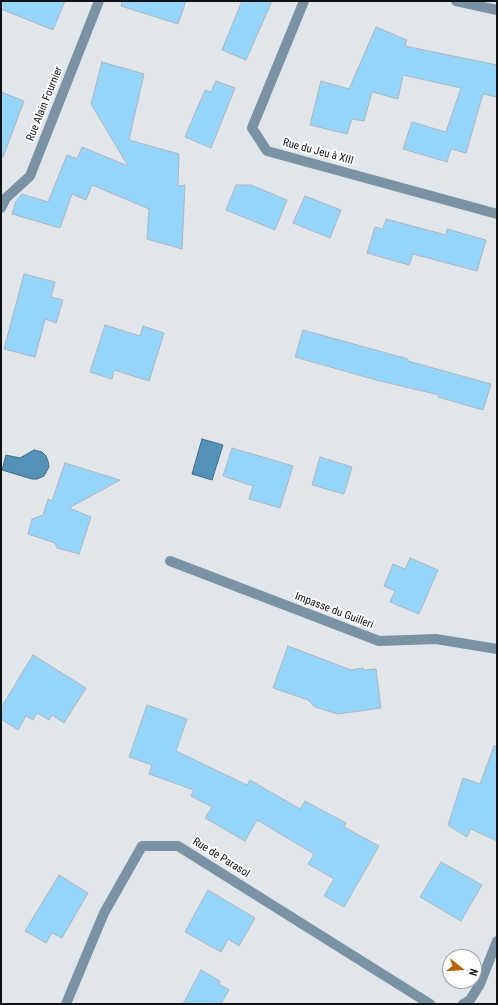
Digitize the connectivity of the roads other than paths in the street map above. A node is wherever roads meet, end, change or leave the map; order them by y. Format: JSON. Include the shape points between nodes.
{"nodes":[{"id":1,"x":99,"y":1,"type":"edge"},
{"id":2,"x":304,"y":1,"type":"edge"},
{"id":3,"x":456,"y":1,"type":"edge"},
{"id":4,"x":497,"y":10,"type":"edge"},
{"id":5,"x":1,"y":208,"type":"edge"},
{"id":6,"x":497,"y":214,"type":"edge"},
{"id":7,"x":170,"y":561,"type":"dead end"},
{"id":8,"x":497,"y":648,"type":"edge"},
{"id":9,"x":497,"y":941,"type":"edge"},
{"id":10,"x":66,"y":1004,"type":"edge"},
{"id":11,"x":430,"y":1004,"type":"edge"},
{"id":12,"x":463,"y":1004,"type":"edge"}],
"edges":[{"from":1,"to":5,"type":"street","name":"Rue Alain Fournier","via":[[30,176],[6,198]]},
{"from":2,"to":6,"type":"street","name":"Rue du Jeu à XIII","via":[[252,128],[267,150]]},
{"from":3,"to":4,"type":"street"},
{"from":7,"to":8,"type":"street","name":"Impasse du Guilleri","via":[[380,641],[436,638]]},
{"from":9,"to":12,"type":"street","via":[[480,984],[470,1000]]},
{"from":10,"to":11,"type":"street","name":"Rue de Parasol","via":[[104,913],[142,846],[178,846]]}]}
